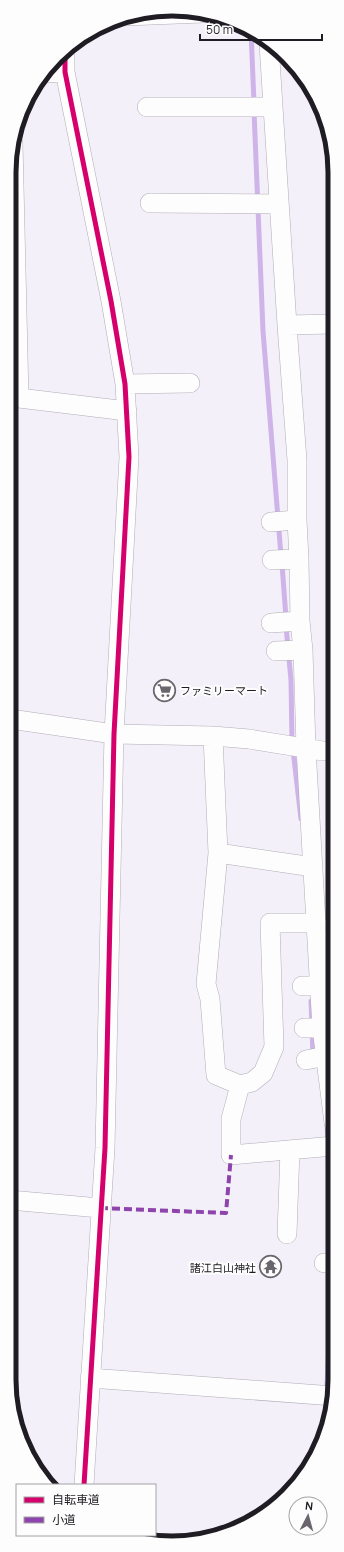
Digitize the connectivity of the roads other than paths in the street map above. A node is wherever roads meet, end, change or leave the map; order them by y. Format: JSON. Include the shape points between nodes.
{"nodes":[{"id":1,"x":268,"y":49,"type":"edge"},
{"id":2,"x":65,"y":59,"type":"edge"},
{"id":3,"x":65,"y":72,"type":"junction"},
{"id":4,"x":52,"y":73,"type":"edge"},
{"id":5,"x":147,"y":107,"type":"dead end"},
{"id":6,"x":261,"y":107,"type":"junction"},
{"id":7,"x":150,"y":203,"type":"dead end"},
{"id":8,"x":267,"y":204,"type":"junction"},
{"id":9,"x":16,"y":270,"type":"edge"},
{"id":10,"x":328,"y":324,"type":"edge"},
{"id":11,"x":287,"y":325,"type":"junction"},
{"id":12,"x":190,"y":383,"type":"dead end"},
{"id":13,"x":125,"y":384,"type":"junction"},
{"id":14,"x":127,"y":411,"type":"junction"},
{"id":15,"x":293,"y":520,"type":"junction"},
{"id":16,"x":271,"y":522,"type":"dead end"},
{"id":17,"x":297,"y":621,"type":"junction"},
{"id":18,"x":271,"y":623,"type":"dead end"},
{"id":19,"x":300,"y":650,"type":"junction"},
{"id":20,"x":276,"y":651,"type":"dead end"},
{"id":21,"x":16,"y":720,"type":"edge"},
{"id":22,"x":114,"y":734,"type":"junction"},
{"id":23,"x":213,"y":736,"type":"junction"},
{"id":24,"x":297,"y":747,"type":"junction"},
{"id":25,"x":328,"y":750,"type":"edge"},
{"id":26,"x":218,"y":853,"type":"junction"},
{"id":27,"x":307,"y":867,"type":"junction"},
{"id":28,"x":309,"y":923,"type":"junction"},
{"id":29,"x":326,"y":1056,"type":"junction"},
{"id":30,"x":306,"y":1060,"type":"dead end"},
{"id":31,"x":328,"y":1073,"type":"edge"},
{"id":32,"x":240,"y":1085,"type":"junction"},
{"id":33,"x":328,"y":1147,"type":"edge"},
{"id":34,"x":290,"y":1150,"type":"junction"},
{"id":35,"x":16,"y":1201,"type":"edge"},
{"id":36,"x":100,"y":1208,"type":"junction"},
{"id":37,"x":287,"y":1234,"type":"dead end"},
{"id":38,"x":90,"y":1378,"type":"junction"},
{"id":39,"x":328,"y":1396,"type":"edge"},
{"id":40,"x":84,"y":1484,"type":"edge"}],
"edges":[{"from":1,"to":6,"type":"street"},
{"from":2,"to":3,"type":"street"},
{"from":3,"to":4,"type":"street"},
{"from":3,"to":13,"type":"street"},
{"from":5,"to":6,"type":"street"},
{"from":6,"to":8,"type":"street"},
{"from":7,"to":8,"type":"street"},
{"from":8,"to":11,"type":"street"},
{"from":9,"to":14,"type":"street","via":[[19,398]]},
{"from":10,"to":11,"type":"street"},
{"from":11,"to":15,"type":"street","via":[[297,460]]},
{"from":12,"to":13,"type":"street"},
{"from":13,"to":14,"type":"street"},
{"from":14,"to":22,"type":"street","via":[[128,457]]},
{"from":15,"to":16,"type":"street"},
{"from":15,"to":17,"type":"street","via":[[287,559]]},
{"from":17,"to":18,"type":"street"},
{"from":17,"to":19,"type":"street"},
{"from":19,"to":20,"type":"street"},
{"from":19,"to":24,"type":"street"},
{"from":21,"to":22,"type":"street"},
{"from":22,"to":23,"type":"street"},
{"from":22,"to":36,"type":"street","via":[[105,1148]]},
{"from":23,"to":24,"type":"street"},
{"from":23,"to":26,"type":"street"},
{"from":24,"to":25,"type":"street"},
{"from":24,"to":27,"type":"street"},
{"from":26,"to":27,"type":"street"},
{"from":26,"to":32,"type":"street","via":[[206,984],[210,999],[216,1075]]},
{"from":27,"to":28,"type":"street"},
{"from":28,"to":29,"type":"street","via":[[313,1028]]},
{"from":28,"to":32,"type":"street","via":[[270,923],[274,1047],[263,1073],[252,1082]]},
{"from":29,"to":30,"type":"street"},
{"from":29,"to":31,"type":"street"},
{"from":32,"to":34,"type":"street","via":[[231,1119],[230,1155]]},
{"from":33,"to":34,"type":"street"},
{"from":34,"to":37,"type":"street"},
{"from":35,"to":36,"type":"street"},
{"from":36,"to":38,"type":"street"},
{"from":38,"to":39,"type":"street"},
{"from":38,"to":40,"type":"street"}]}
